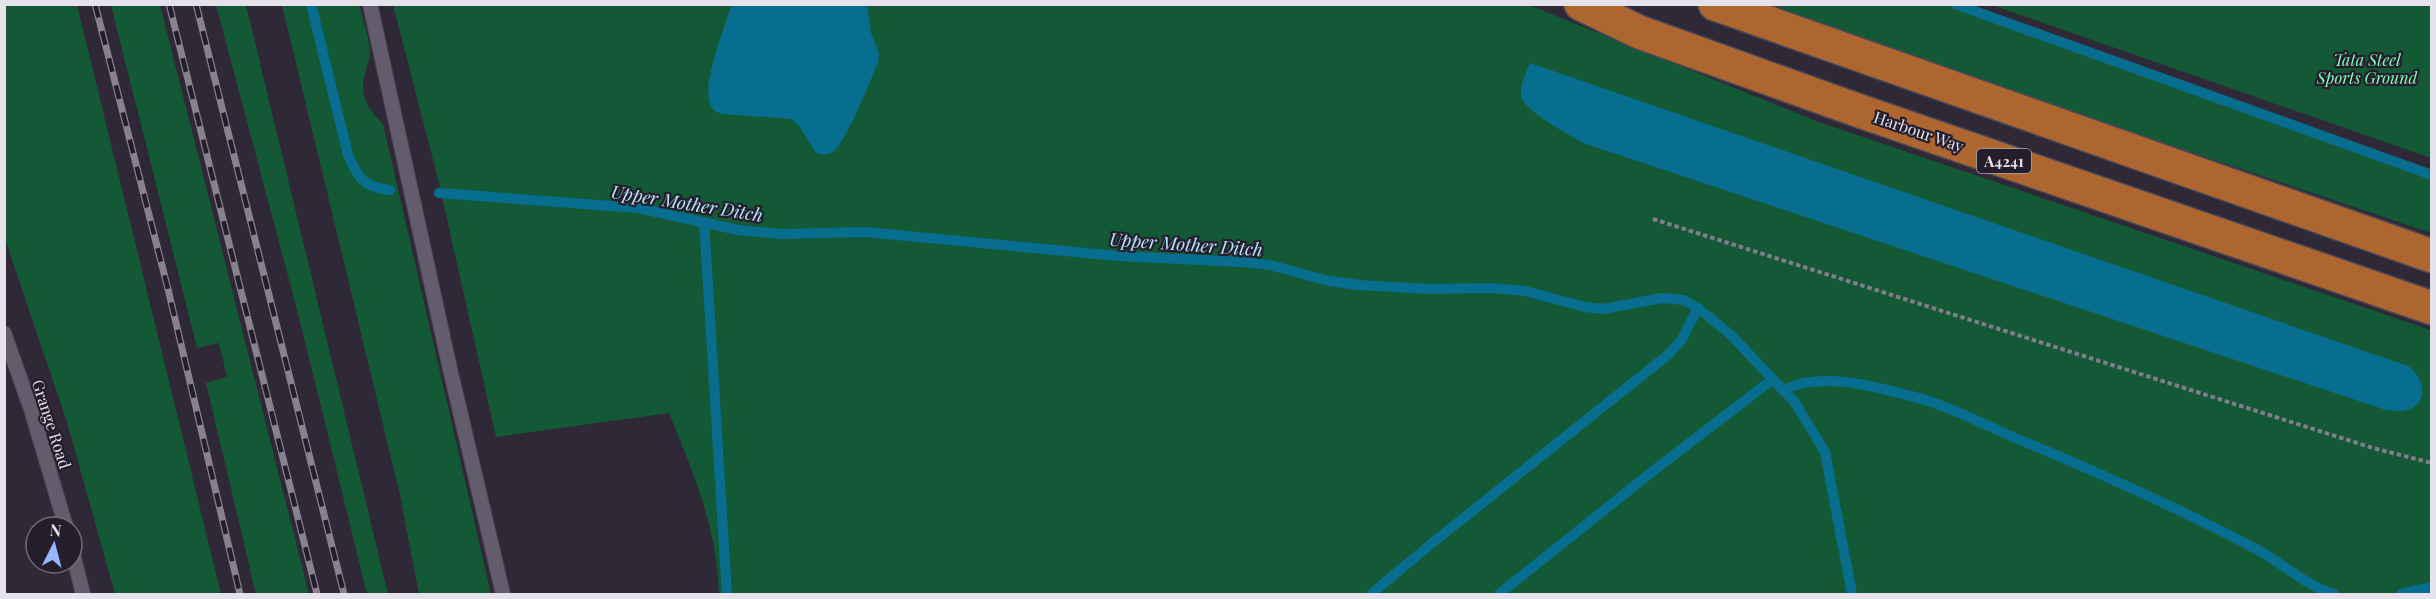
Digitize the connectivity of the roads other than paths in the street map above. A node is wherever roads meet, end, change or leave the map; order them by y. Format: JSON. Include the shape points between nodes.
{"nodes":[{"id":1,"x":370,"y":4,"type":"edge"},
{"id":2,"x":1581,"y":4,"type":"edge"},
{"id":3,"x":1715,"y":4,"type":"edge"},
{"id":4,"x":2432,"y":256,"type":"edge"},
{"id":5,"x":2432,"y":308,"type":"edge"},
{"id":6,"x":4,"y":333,"type":"edge"},
{"id":7,"x":62,"y":515,"type":"edge"},
{"id":8,"x":78,"y":575,"type":"edge"},
{"id":9,"x":83,"y":594,"type":"edge"},
{"id":10,"x":503,"y":594,"type":"edge"}],
"edges":[{"from":1,"to":10,"type":"lane"},
{"from":2,"to":5,"type":"main road","name":"Harbour Way","number":"A4241","via":[[1639,32],[1832,101]]},
{"from":3,"to":4,"type":"main road"},
{"from":6,"to":7,"type":"lane","name":"Grange Road"},
{"from":8,"to":9,"type":"lane"}]}
